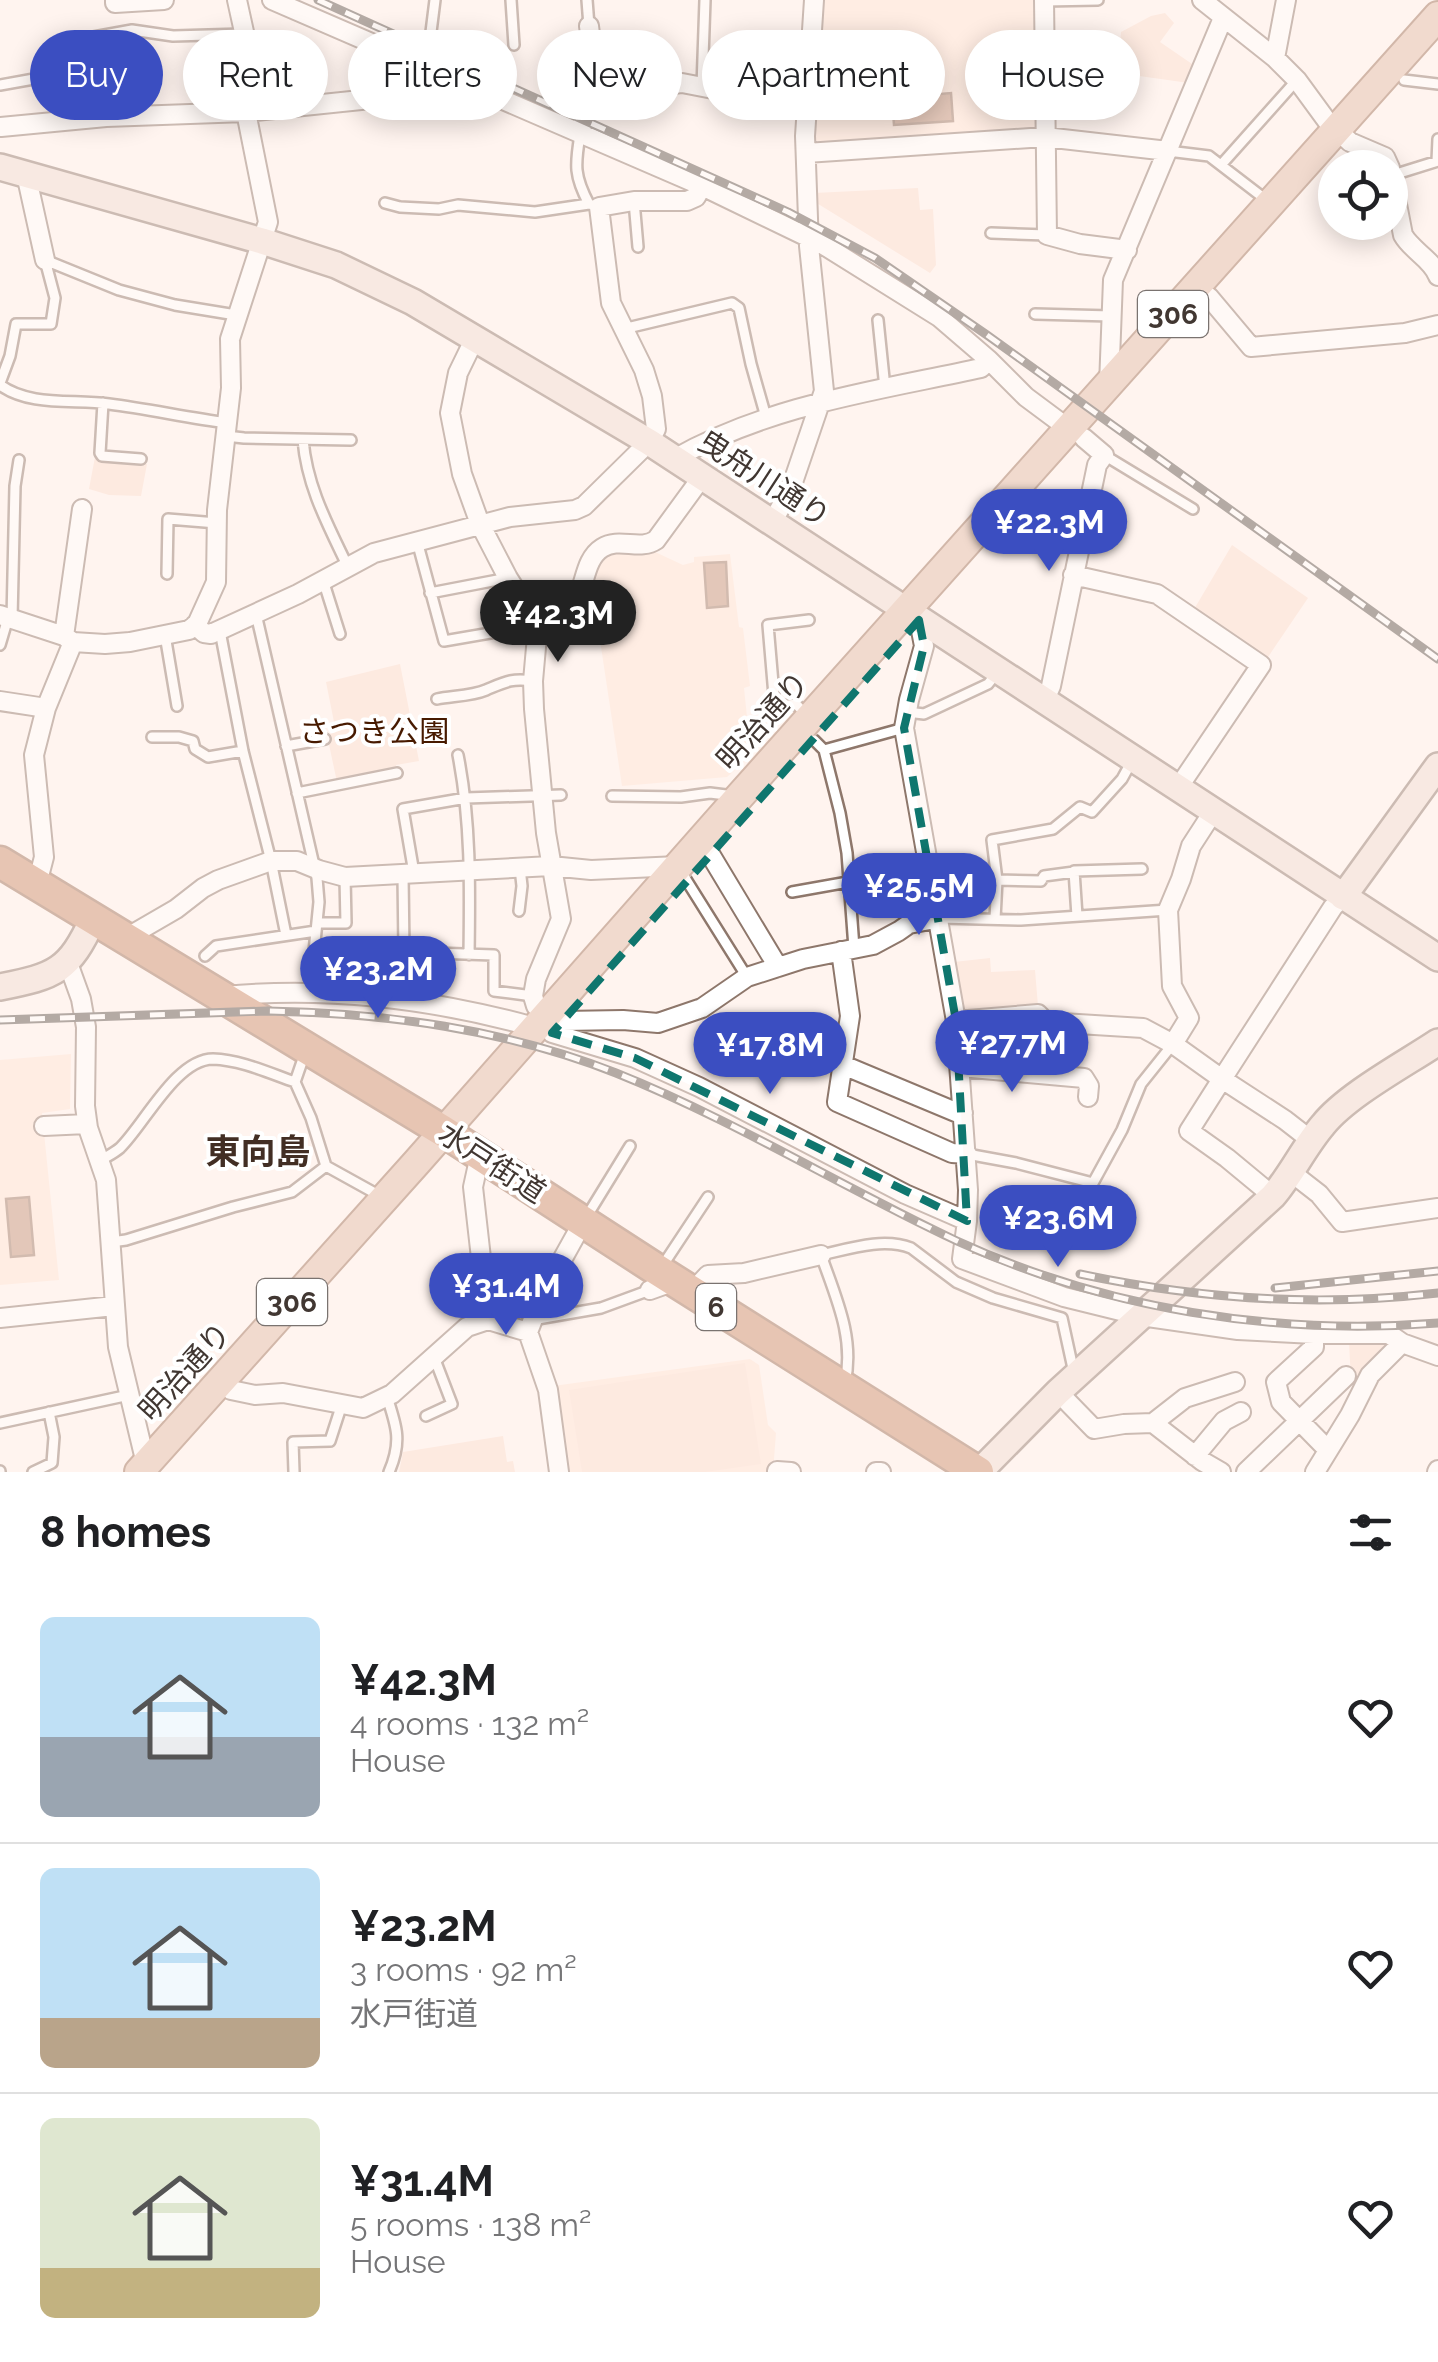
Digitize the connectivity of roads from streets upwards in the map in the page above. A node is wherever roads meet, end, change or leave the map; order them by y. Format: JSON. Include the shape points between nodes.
{"nodes":[{"id":1,"x":115,"y":0,"type":"edge"},
{"id":2,"x":164,"y":0,"type":"edge"},
{"id":3,"x":238,"y":0,"type":"edge"},
{"id":4,"x":272,"y":0,"type":"edge"},
{"id":5,"x":814,"y":0,"type":"edge"},
{"id":6,"x":1202,"y":0,"type":"edge"},
{"id":7,"x":1286,"y":0,"type":"edge"},
{"id":8,"x":1044,"y":1,"type":"edge"},
{"id":9,"x":1438,"y":16,"type":"edge"},
{"id":10,"x":1222,"y":18,"type":"junction"},
{"id":11,"x":589,"y":26,"type":"road end"},
{"id":12,"x":243,"y":30,"type":"edge"},
{"id":13,"x":590,"y":30,"type":"edge"},
{"id":14,"x":812,"y":30,"type":"edge"},
{"id":15,"x":348,"y":33,"type":"edge"},
{"id":16,"x":1438,"y":41,"type":"edge"},
{"id":17,"x":1275,"y":58,"type":"junction"},
{"id":18,"x":517,"y":106,"type":"edge"},
{"id":19,"x":183,"y":113,"type":"edge"},
{"id":20,"x":248,"y":120,"type":"edge"},
{"id":21,"x":584,"y":120,"type":"edge"},
{"id":22,"x":807,"y":120,"type":"edge"},
{"id":23,"x":0,"y":127,"type":"edge"},
{"id":24,"x":580,"y":134,"type":"junction"},
{"id":25,"x":1343,"y":136,"type":"junction"},
{"id":26,"x":1046,"y":137,"type":"junction"},
{"id":27,"x":1371,"y":150,"type":"edge"},
{"id":28,"x":1168,"y":151,"type":"junction"},
{"id":29,"x":806,"y":152,"type":"junction"},
{"id":30,"x":0,"y":166,"type":"edge"},
{"id":31,"x":26,"y":174,"type":"junction"},
{"id":32,"x":702,"y":186,"type":"junction"},
{"id":33,"x":808,"y":237,"type":"junction"},
{"id":34,"x":1406,"y":240,"type":"edge"},
{"id":35,"x":262,"y":241,"type":"junction"},
{"id":36,"x":1127,"y":250,"type":"junction"},
{"id":37,"x":45,"y":260,"type":"road end"},
{"id":38,"x":1438,"y":276,"type":"edge"},
{"id":39,"x":1209,"y":297,"type":"junction"},
{"id":40,"x":1438,"y":324,"type":"edge"},
{"id":41,"x":475,"y":338,"type":"junction"},
{"id":42,"x":988,"y":360,"type":"junction"},
{"id":43,"x":1109,"y":385,"type":"junction"},
{"id":44,"x":820,"y":402,"type":"junction"},
{"id":45,"x":1086,"y":441,"type":"junction"},
{"id":46,"x":648,"y":442,"type":"junction"},
{"id":47,"x":674,"y":459,"type":"junction"},
{"id":48,"x":702,"y":477,"type":"junction"},
{"id":49,"x":82,"y":509,"type":"dead end"},
{"id":50,"x":772,"y":523,"type":"junction"},
{"id":51,"x":480,"y":524,"type":"junction"},
{"id":52,"x":1073,"y":575,"type":"junction"},
{"id":53,"x":912,"y":615,"type":"junction"},
{"id":54,"x":7,"y":617,"type":"edge"},
{"id":55,"x":538,"y":625,"type":"junction"},
{"id":56,"x":195,"y":626,"type":"junction"},
{"id":57,"x":69,"y":640,"type":"junction"},
{"id":58,"x":0,"y":700,"type":"edge"},
{"id":59,"x":1044,"y":702,"type":"junction"},
{"id":60,"x":46,"y":708,"type":"junction"},
{"id":61,"x":816,"y":736,"type":"junction"},
{"id":62,"x":1438,"y":766,"type":"edge"},
{"id":63,"x":1178,"y":788,"type":"junction"},
{"id":64,"x":1213,"y":812,"type":"junction"},
{"id":65,"x":710,"y":854,"type":"junction"},
{"id":66,"x":0,"y":862,"type":"edge"},
{"id":67,"x":551,"y":866,"type":"junction"},
{"id":68,"x":682,"y":874,"type":"junction"},
{"id":69,"x":37,"y":884,"type":"junction"},
{"id":70,"x":1343,"y":897,"type":"junction"},
{"id":71,"x":940,"y":918,"type":"junction"},
{"id":72,"x":93,"y":919,"type":"junction"},
{"id":73,"x":126,"y":938,"type":"junction"},
{"id":74,"x":848,"y":950,"type":"junction"},
{"id":75,"x":1438,"y":958,"type":"edge"},
{"id":76,"x":68,"y":963,"type":"junction"},
{"id":77,"x":778,"y":967,"type":"junction"},
{"id":78,"x":0,"y":987,"type":"edge"},
{"id":79,"x":223,"y":996,"type":"junction"},
{"id":80,"x":545,"y":1018,"type":"junction"},
{"id":81,"x":956,"y":1021,"type":"junction"},
{"id":82,"x":1438,"y":1042,"type":"edge"},
{"id":83,"x":1173,"y":1044,"type":"junction"},
{"id":84,"x":843,"y":1065,"type":"junction"},
{"id":85,"x":961,"y":1067,"type":"junction"},
{"id":86,"x":1222,"y":1079,"type":"junction"},
{"id":87,"x":1088,"y":1097,"type":"dead end"},
{"id":88,"x":963,"y":1113,"type":"junction"},
{"id":89,"x":87,"y":1124,"type":"junction"},
{"id":90,"x":44,"y":1126,"type":"dead end"},
{"id":91,"x":1312,"y":1141,"type":"junction"},
{"id":92,"x":460,"y":1142,"type":"junction"},
{"id":93,"x":966,"y":1154,"type":"junction"},
{"id":94,"x":1292,"y":1173,"type":"junction"},
{"id":95,"x":1273,"y":1196,"type":"junction"},
{"id":96,"x":1438,"y":1208,"type":"edge"},
{"id":97,"x":967,"y":1221,"type":"junction"},
{"id":98,"x":583,"y":1222,"type":"junction"},
{"id":99,"x":821,"y":1255,"type":"road end"},
{"id":100,"x":554,"y":1273,"type":"junction"},
{"id":101,"x":482,"y":1274,"type":"junction"},
{"id":102,"x":669,"y":1284,"type":"junction"},
{"id":103,"x":114,"y":1306,"type":"junction"},
{"id":104,"x":1141,"y":1316,"type":"junction"},
{"id":105,"x":0,"y":1318,"type":"edge"},
{"id":106,"x":488,"y":1320,"type":"junction"},
{"id":107,"x":530,"y":1326,"type":"junction"},
{"id":108,"x":1314,"y":1334,"type":"junction"},
{"id":109,"x":1402,"y":1342,"type":"junction"},
{"id":110,"x":1438,"y":1356,"type":"edge"},
{"id":111,"x":1346,"y":1376,"type":"dead end"},
{"id":112,"x":1235,"y":1382,"type":"dead end"},
{"id":113,"x":1066,"y":1384,"type":"junction"},
{"id":114,"x":232,"y":1390,"type":"junction"},
{"id":115,"x":1241,"y":1412,"type":"dead end"},
{"id":116,"x":1298,"y":1420,"type":"junction"},
{"id":117,"x":1153,"y":1423,"type":"junction"},
{"id":118,"x":1328,"y":1450,"type":"junction"},
{"id":119,"x":1197,"y":1463,"type":"edge"},
{"id":120,"x":148,"y":1470,"type":"edge"},
{"id":121,"x":777,"y":1471,"type":"edge"},
{"id":122,"x":559,"y":1472,"type":"edge"},
{"id":123,"x":791,"y":1472,"type":"edge"},
{"id":124,"x":979,"y":1472,"type":"edge"},
{"id":125,"x":1221,"y":1472,"type":"edge"},
{"id":126,"x":1246,"y":1472,"type":"edge"},
{"id":127,"x":1315,"y":1472,"type":"edge"}],
"edges":[{"from":1,"to":2,"type":"street"},
{"from":3,"to":12,"type":"street"},
{"from":4,"to":15,"type":"street"},
{"from":5,"to":14,"type":"street"},
{"from":6,"to":10,"type":"street"},
{"from":7,"to":17,"type":"street"},
{"from":8,"to":26,"type":"street"},
{"from":9,"to":25,"type":"main road","name":"明治通り","number":"306"},
{"from":10,"to":17,"type":"street"},
{"from":10,"to":28,"type":"street"},
{"from":11,"to":13,"type":"street"},
{"from":16,"to":25,"type":"main road","name":"明治通り","number":"306"},
{"from":17,"to":25,"type":"street"},
{"from":18,"to":24,"type":"street"},
{"from":19,"to":23,"type":"street"},
{"from":20,"to":35,"type":"street","via":[[268,222]]},
{"from":21,"to":24,"type":"street"},
{"from":22,"to":29,"type":"street"},
{"from":24,"to":32,"type":"street"},
{"from":25,"to":27,"type":"street"},
{"from":25,"to":39,"type":"main road","name":"明治通り","number":"306"},
{"from":25,"to":43,"type":"main road","name":"明治通り","number":"306","via":[[1272,204]]},
{"from":26,"to":28,"type":"street"},
{"from":26,"to":29,"type":"street"},
{"from":26,"to":36,"type":"street","via":[[1047,236]]},
{"from":28,"to":36,"type":"street"},
{"from":29,"to":33,"type":"street"},
{"from":30,"to":31,"type":"street","name":"曳舟川通り"},
{"from":31,"to":35,"type":"street","name":"曳舟川通り"},
{"from":31,"to":37,"type":"street"},
{"from":32,"to":33,"type":"street"},
{"from":32,"to":46,"type":"street","via":[[686,200],[594,205],[611,303],[652,396],[656,429]]},
{"from":33,"to":42,"type":"street","via":[[939,317]]},
{"from":33,"to":44,"type":"street"},
{"from":34,"to":38,"type":"street"},
{"from":35,"to":41,"type":"street","name":"曳舟川通り","via":[[361,276]]},
{"from":35,"to":56,"type":"street","via":[[230,339],[216,582]]},
{"from":36,"to":43,"type":"street","via":[[1114,280]]},
{"from":39,"to":40,"type":"street","via":[[1251,347]]},
{"from":39,"to":45,"type":"main road","name":"明治通り","number":"306"},
{"from":41,"to":46,"type":"street","name":"曳舟川通り"},
{"from":41,"to":51,"type":"street","via":[[458,373],[450,413]]},
{"from":42,"to":44,"type":"street","via":[[981,368]]},
{"from":42,"to":45,"type":"street"},
{"from":43,"to":45,"type":"main road","name":"明治通り","number":"306"},
{"from":44,"to":47,"type":"street","via":[[766,416]]},
{"from":44,"to":50,"type":"street"},
{"from":45,"to":52,"type":"street","via":[[1097,465]]},
{"from":45,"to":53,"type":"main road","name":"明治通り","number":"306"},
{"from":46,"to":47,"type":"street","name":"曳舟川通り"},
{"from":46,"to":51,"type":"street","via":[[584,506]]},
{"from":47,"to":48,"type":"street","name":"曳舟川通り"},
{"from":48,"to":50,"type":"street","name":"曳舟川通り"},
{"from":48,"to":55,"type":"street","via":[[656,540],[648,546],[604,546],[574,604]]},
{"from":49,"to":57,"type":"street"},
{"from":50,"to":53,"type":"street","name":"曳舟川通り"},
{"from":51,"to":55,"type":"street"},
{"from":51,"to":56,"type":"street","via":[[374,553],[212,634]]},
{"from":52,"to":59,"type":"street"},
{"from":52,"to":63,"type":"street","via":[[1156,594],[1261,665]]},
{"from":53,"to":59,"type":"street","name":"曳舟川通り"},
{"from":53,"to":61,"type":"main road","name":"明治通り","number":"306"},
{"from":53,"to":71,"type":"street","via":[[924,646],[906,720]]},
{"from":54,"to":57,"type":"street"},
{"from":55,"to":67,"type":"street","via":[[534,709],[552,795]]},
{"from":56,"to":57,"type":"street","via":[[130,642]]},
{"from":57,"to":60,"type":"street"},
{"from":58,"to":60,"type":"street"},
{"from":59,"to":63,"type":"street","name":"曳舟川通り"},
{"from":60,"to":69,"type":"street","via":[[34,756],[44,857]]},
{"from":61,"to":65,"type":"main road","name":"明治通り","number":"306"},
{"from":61,"to":68,"type":"main road","name":"明治通り","number":"306","via":[[738,797]]},
{"from":62,"to":70,"type":"street"},
{"from":63,"to":64,"type":"street","name":"曳舟川通り"},
{"from":64,"to":70,"type":"street","name":"曳舟川通り"},
{"from":64,"to":83,"type":"street","via":[[1191,846],[1168,910],[1172,986],[1189,1018]]},
{"from":65,"to":68,"type":"main road","name":"明治通り","number":"306"},
{"from":65,"to":77,"type":"street"},
{"from":66,"to":69,"type":"highway","name":"水戸街道","number":"6"},
{"from":67,"to":68,"type":"street"},
{"from":67,"to":73,"type":"street","via":[[345,877],[297,861],[271,862],[202,888]]},
{"from":67,"to":80,"type":"street","via":[[561,919],[536,978]]},
{"from":68,"to":80,"type":"main road","name":"明治通り","number":"306"},
{"from":69,"to":72,"type":"highway","name":"水戸街道","number":"6"},
{"from":70,"to":75,"type":"street","name":"曳舟川通り"},
{"from":70,"to":86,"type":"street"},
{"from":71,"to":74,"type":"street"},
{"from":71,"to":81,"type":"street"},
{"from":72,"to":73,"type":"highway","name":"水戸街道","number":"6"},
{"from":72,"to":76,"type":"street"},
{"from":73,"to":79,"type":"highway","name":"水戸街道","number":"6"},
{"from":74,"to":77,"type":"street"},
{"from":74,"to":84,"type":"street"},
{"from":76,"to":78,"type":"street"},
{"from":76,"to":89,"type":"street","via":[[86,1027]]},
{"from":77,"to":80,"type":"street","via":[[747,978],[702,1008],[658,1023]]},
{"from":79,"to":80,"type":"street","via":[[310,992]]},
{"from":79,"to":92,"type":"highway","name":"水戸街道","number":"6"},
{"from":80,"to":92,"type":"main road","name":"明治通り","number":"306"},
{"from":80,"to":97,"type":"street"},
{"from":81,"to":83,"type":"street","via":[[1038,1014],[1046,1022],[1143,1028]]},
{"from":81,"to":85,"type":"street"},
{"from":82,"to":91,"type":"street","via":[[1337,1111]]},
{"from":83,"to":86,"type":"street"},
{"from":84,"to":88,"type":"street"},
{"from":84,"to":93,"type":"street","via":[[837,1102]]},
{"from":85,"to":87,"type":"street","via":[[1084,1078]]},
{"from":85,"to":88,"type":"street"},
{"from":86,"to":91,"type":"street"},
{"from":86,"to":95,"type":"street","via":[[1189,1131]]},
{"from":88,"to":93,"type":"street"},
{"from":89,"to":90,"type":"street"},
{"from":89,"to":103,"type":"street","via":[[106,1180]]},
{"from":91,"to":94,"type":"street"},
{"from":92,"to":98,"type":"highway","name":"水戸街道","number":"6"},
{"from":92,"to":101,"type":"street","via":[[473,1187]]},
{"from":92,"to":114,"type":"main road","name":"明治通り","number":"306"},
{"from":92,"to":120,"type":"main road","name":"明治通り","number":"306","via":[[384,1199]]},
{"from":93,"to":97,"type":"street"},
{"from":94,"to":95,"type":"street"},
{"from":94,"to":96,"type":"street","via":[[1342,1222]]},
{"from":95,"to":104,"type":"street"},
{"from":97,"to":104,"type":"street","via":[[962,1259],[1064,1297]]},
{"from":98,"to":100,"type":"street"},
{"from":98,"to":102,"type":"highway","name":"水戸街道","number":"6"},
{"from":99,"to":102,"type":"street"},
{"from":100,"to":101,"type":"street"},
{"from":100,"to":107,"type":"street"},
{"from":101,"to":106,"type":"street"},
{"from":102,"to":124,"type":"highway","name":"水戸街道","number":"6"},
{"from":103,"to":105,"type":"street"},
{"from":103,"to":120,"type":"street"},
{"from":104,"to":108,"type":"street"},
{"from":104,"to":113,"type":"street"},
{"from":106,"to":107,"type":"street"},
{"from":106,"to":114,"type":"street","via":[[466,1327],[387,1397],[363,1408]]},
{"from":107,"to":122,"type":"street","via":[[548,1390]]},
{"from":108,"to":109,"type":"street","via":[[1388,1334]]},
{"from":108,"to":116,"type":"street","via":[[1314,1347],[1276,1382],[1281,1402]]},
{"from":109,"to":110,"type":"street"},
{"from":109,"to":118,"type":"street","via":[[1370,1376]]},
{"from":111,"to":116,"type":"street"},
{"from":112,"to":117,"type":"street","via":[[1185,1398]]},
{"from":113,"to":117,"type":"street","via":[[1094,1429]]},
{"from":113,"to":124,"type":"street"},
{"from":114,"to":120,"type":"main road","name":"明治通り","number":"306"},
{"from":115,"to":119,"type":"street","via":[[1224,1421]]},
{"from":116,"to":118,"type":"street"},
{"from":116,"to":126,"type":"street"},
{"from":117,"to":119,"type":"street"},
{"from":118,"to":127,"type":"street"},
{"from":119,"to":125,"type":"street"},
{"from":121,"to":123,"type":"street"}]}
